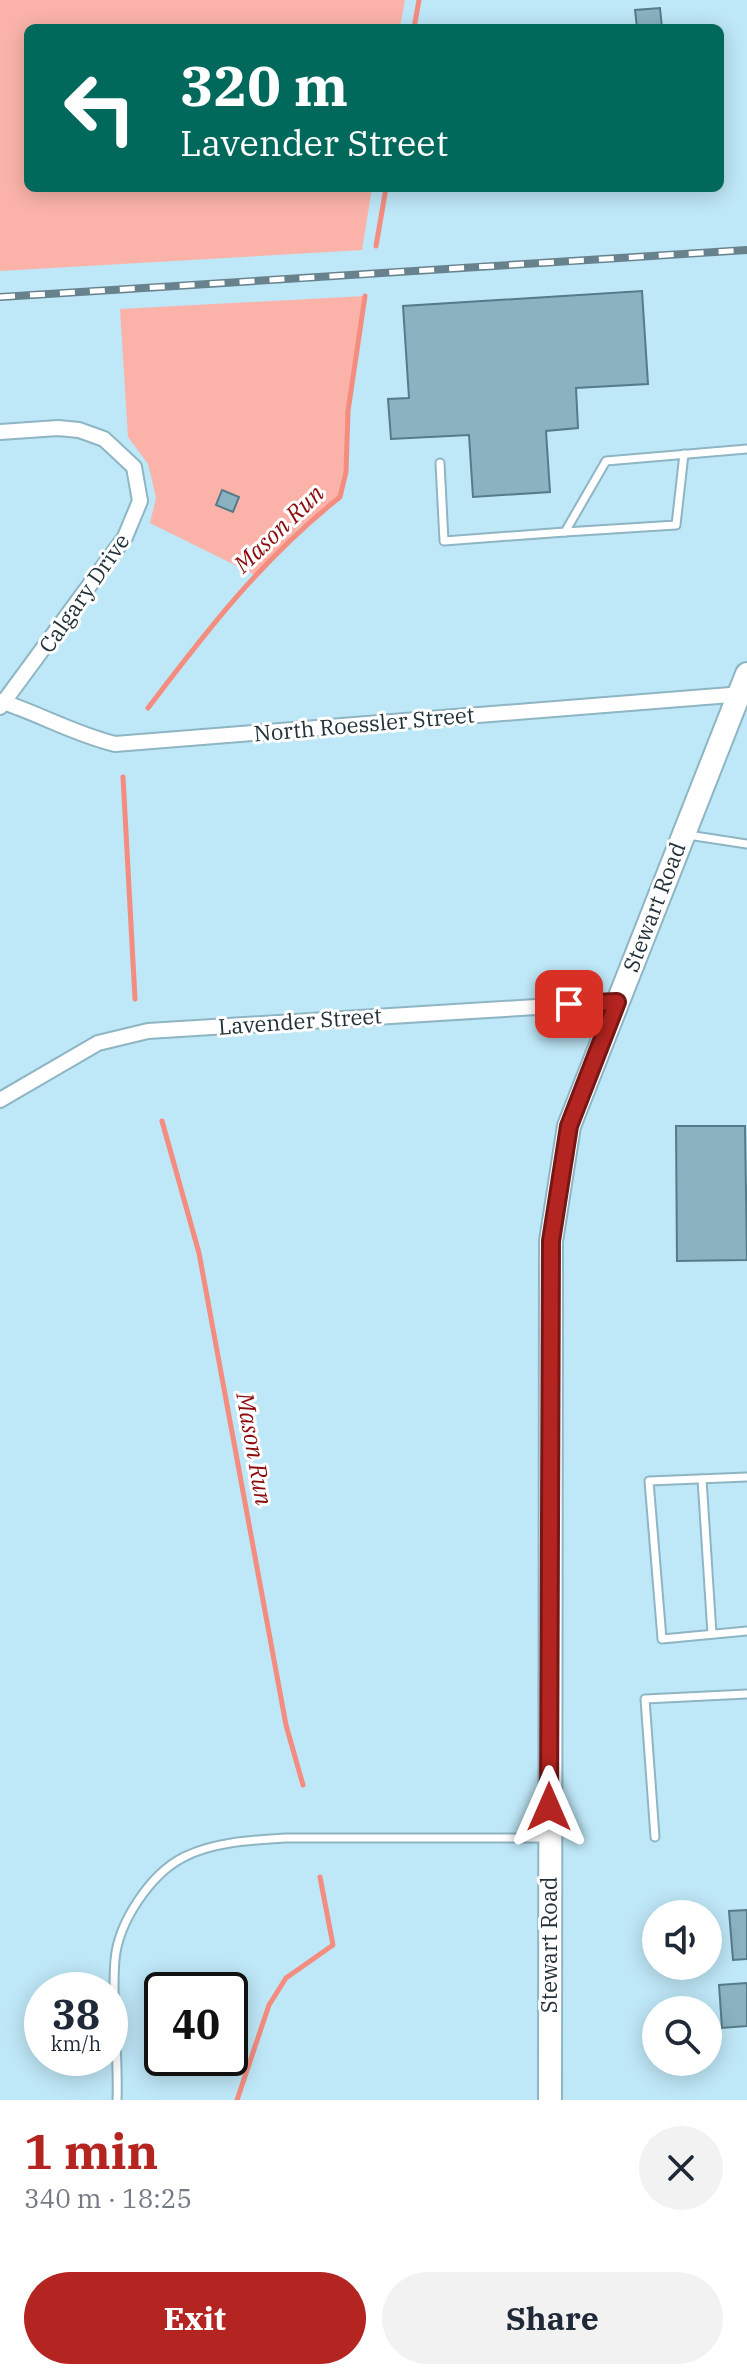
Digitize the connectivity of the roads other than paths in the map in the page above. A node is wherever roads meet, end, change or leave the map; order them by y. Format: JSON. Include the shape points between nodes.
{"nodes":[{"id":1,"x":0,"y":432,"type":"edge"},
{"id":2,"x":747,"y":449,"type":"edge"},
{"id":3,"x":684,"y":454,"type":"junction"},
{"id":4,"x":440,"y":463,"type":"dead end"},
{"id":5,"x":565,"y":532,"type":"junction"},
{"id":6,"x":744,"y":687,"type":"edge"},
{"id":7,"x":1,"y":703,"type":"edge"},
{"id":8,"x":682,"y":834,"type":"junction"},
{"id":9,"x":747,"y":844,"type":"edge"},
{"id":10,"x":617,"y":1002,"type":"junction"},
{"id":11,"x":0,"y":1100,"type":"edge"},
{"id":12,"x":747,"y":1477,"type":"edge"},
{"id":13,"x":702,"y":1479,"type":"junction"},
{"id":14,"x":747,"y":1631,"type":"edge"},
{"id":15,"x":712,"y":1634,"type":"junction"},
{"id":16,"x":747,"y":1694,"type":"edge"},
{"id":17,"x":655,"y":1837,"type":"dead end"},
{"id":18,"x":549,"y":1838,"type":"junction"},
{"id":19,"x":117,"y":2100,"type":"edge"},
{"id":20,"x":550,"y":2100,"type":"edge"}],
"edges":[{"from":1,"to":7,"type":"street","name":"Calgary Drive","via":[[79,430],[104,439],[134,467],[140,501],[125,537]]},
{"from":2,"to":3,"type":"lane"},
{"from":3,"to":5,"type":"lane","via":[[606,461]]},
{"from":3,"to":5,"type":"lane","via":[[676,525]]},
{"from":4,"to":5,"type":"lane","via":[[444,541]]},
{"from":6,"to":7,"type":"street","name":"North Roessler Street","via":[[115,744]]},
{"from":6,"to":8,"type":"street","name":"Stewart Road"},
{"from":8,"to":9,"type":"lane"},
{"from":8,"to":10,"type":"street","name":"Stewart Road"},
{"from":10,"to":11,"type":"street","name":"Lavender Street","via":[[148,1031],[98,1043]]},
{"from":10,"to":18,"type":"street","name":"Stewart Road","via":[[569,1126],[551,1241]]},
{"from":12,"to":13,"type":"lane"},
{"from":13,"to":15,"type":"lane"},
{"from":13,"to":15,"type":"lane","via":[[649,1481],[662,1639]]},
{"from":14,"to":15,"type":"lane"},
{"from":16,"to":17,"type":"lane","via":[[645,1699]]},
{"from":18,"to":19,"type":"lane","via":[[246,1840],[183,1857],[140,1896],[122,1925],[115,1960]]},
{"from":18,"to":20,"type":"street","name":"Stewart Road"}]}
